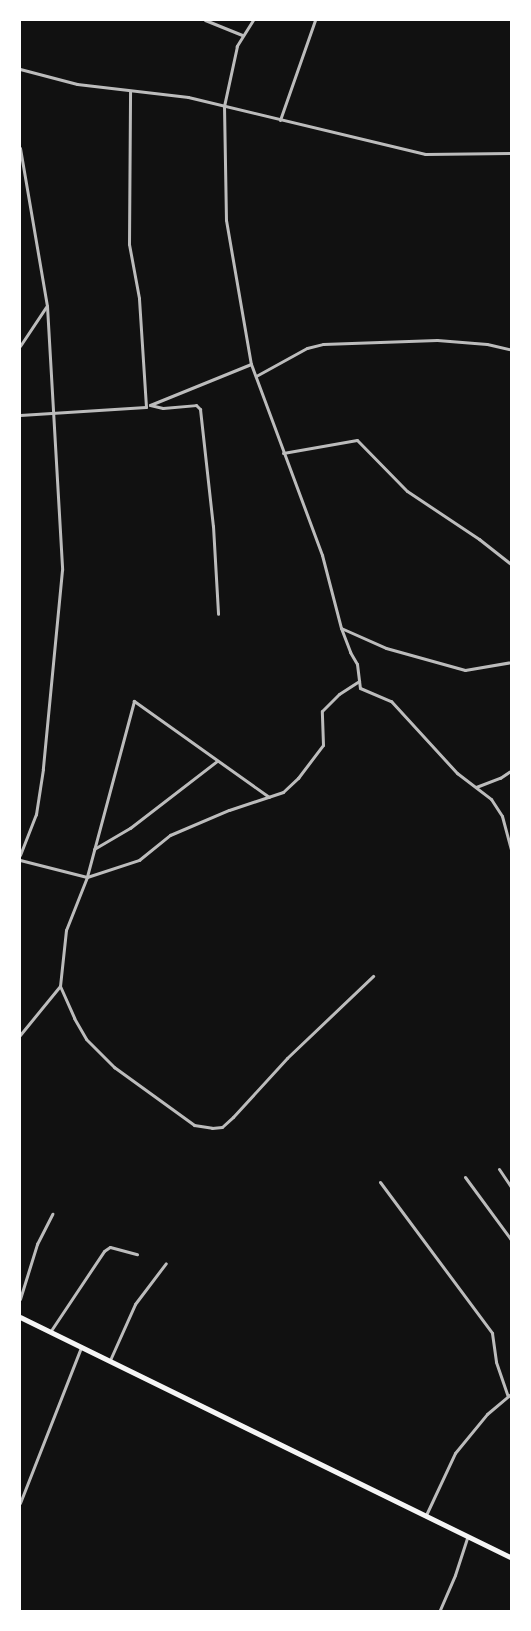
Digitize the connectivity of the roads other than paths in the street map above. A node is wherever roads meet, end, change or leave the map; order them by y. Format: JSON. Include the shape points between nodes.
{"nodes":[{"id":1,"x":205,"y":20,"type":"edge"},
{"id":2,"x":253,"y":20,"type":"edge"},
{"id":3,"x":315,"y":20,"type":"edge"},
{"id":4,"x":242,"y":35,"type":"junction"},
{"id":5,"x":20,"y":69,"type":"edge"},
{"id":6,"x":130,"y":91,"type":"junction"},
{"id":7,"x":224,"y":106,"type":"junction"},
{"id":8,"x":280,"y":120,"type":"junction"},
{"id":9,"x":20,"y":148,"type":"edge"},
{"id":10,"x":512,"y":153,"type":"edge"},
{"id":11,"x":47,"y":306,"type":"junction"},
{"id":12,"x":20,"y":346,"type":"edge"},
{"id":13,"x":512,"y":350,"type":"edge"},
{"id":14,"x":251,"y":364,"type":"junction"},
{"id":15,"x":256,"y":376,"type":"junction"},
{"id":16,"x":148,"y":406,"type":"junction"},
{"id":17,"x":54,"y":413,"type":"junction"},
{"id":18,"x":20,"y":415,"type":"edge"},
{"id":19,"x":283,"y":453,"type":"junction"},
{"id":20,"x":512,"y":565,"type":"edge"},
{"id":21,"x":218,"y":614,"type":"dead end"},
{"id":22,"x":341,"y":628,"type":"junction"},
{"id":23,"x":512,"y":662,"type":"edge"},
{"id":24,"x":360,"y":681,"type":"junction"},
{"id":25,"x":218,"y":761,"type":"junction"},
{"id":26,"x":512,"y":770,"type":"edge"},
{"id":27,"x":475,"y":787,"type":"junction"},
{"id":28,"x":269,"y":797,"type":"junction"},
{"id":29,"x":94,"y":849,"type":"junction"},
{"id":30,"x":512,"y":853,"type":"edge"},
{"id":31,"x":20,"y":858,"type":"edge"},
{"id":32,"x":87,"y":877,"type":"junction"},
{"id":33,"x":373,"y":976,"type":"dead end"},
{"id":34,"x":60,"y":986,"type":"junction"},
{"id":35,"x":20,"y":1035,"type":"edge"},
{"id":36,"x":499,"y":1169,"type":"dead end"},
{"id":37,"x":465,"y":1177,"type":"dead end"},
{"id":38,"x":380,"y":1182,"type":"dead end"},
{"id":39,"x":512,"y":1188,"type":"edge"},
{"id":40,"x":52,"y":1214,"type":"dead end"},
{"id":41,"x":512,"y":1241,"type":"edge"},
{"id":42,"x":137,"y":1254,"type":"dead end"},
{"id":43,"x":166,"y":1263,"type":"dead end"},
{"id":44,"x":20,"y":1299,"type":"edge"},
{"id":45,"x":20,"y":1317,"type":"edge"},
{"id":46,"x":50,"y":1332,"type":"junction"},
{"id":47,"x":81,"y":1347,"type":"junction"},
{"id":48,"x":109,"y":1361,"type":"junction"},
{"id":49,"x":510,"y":1395,"type":"edge"},
{"id":50,"x":20,"y":1503,"type":"edge"},
{"id":51,"x":426,"y":1515,"type":"junction"},
{"id":52,"x":466,"y":1537,"type":"junction"},
{"id":53,"x":512,"y":1558,"type":"edge"},
{"id":54,"x":439,"y":1611,"type":"edge"}],
"edges":[{"from":1,"to":4,"type":"street"},
{"from":2,"to":4,"type":"street"},
{"from":3,"to":8,"type":"street"},
{"from":4,"to":7,"type":"street"},
{"from":5,"to":6,"type":"street","via":[[77,84]]},
{"from":6,"to":7,"type":"street","via":[[188,97]]},
{"from":6,"to":16,"type":"street","via":[[129,244],[139,298]]},
{"from":7,"to":8,"type":"street"},
{"from":7,"to":14,"type":"street","via":[[226,220]]},
{"from":8,"to":10,"type":"street","via":[[425,154]]},
{"from":9,"to":11,"type":"street"},
{"from":11,"to":12,"type":"street"},
{"from":11,"to":17,"type":"street"},
{"from":13,"to":15,"type":"street","via":[[436,340],[323,344],[307,348]]},
{"from":14,"to":15,"type":"street"},
{"from":14,"to":16,"type":"street"},
{"from":15,"to":19,"type":"street"},
{"from":16,"to":17,"type":"street"},
{"from":16,"to":21,"type":"street","via":[[196,405],[200,409]]},
{"from":17,"to":18,"type":"street"},
{"from":17,"to":31,"type":"street","via":[[62,570],[58,627],[38,803]]},
{"from":19,"to":20,"type":"street","via":[[357,440],[407,491]]},
{"from":19,"to":22,"type":"street","via":[[322,555]]},
{"from":22,"to":23,"type":"street","via":[[386,648],[465,670]]},
{"from":22,"to":24,"type":"street"},
{"from":24,"to":27,"type":"street","via":[[364,692],[391,701],[457,773]]},
{"from":24,"to":28,"type":"street","via":[[322,711],[325,738],[319,753],[290,786]]},
{"from":25,"to":28,"type":"street"},
{"from":25,"to":29,"type":"street","via":[[130,828]]},
{"from":25,"to":29,"type":"street","via":[[134,701]]},
{"from":26,"to":27,"type":"street"},
{"from":27,"to":30,"type":"street","via":[[497,807]]},
{"from":28,"to":32,"type":"street","via":[[170,835],[139,860]]},
{"from":29,"to":32,"type":"street"},
{"from":31,"to":32,"type":"street"},
{"from":32,"to":34,"type":"street","via":[[66,930]]},
{"from":33,"to":34,"type":"street","via":[[287,1058],[233,1117],[222,1127],[212,1128],[194,1125],[114,1066],[86,1039]]},
{"from":34,"to":35,"type":"street"},
{"from":36,"to":39,"type":"street"},
{"from":37,"to":41,"type":"street"},
{"from":38,"to":49,"type":"street","via":[[492,1333],[496,1362]]},
{"from":40,"to":44,"type":"street"},
{"from":42,"to":46,"type":"street","via":[[110,1246],[104,1251]]},
{"from":43,"to":48,"type":"street","via":[[135,1304]]},
{"from":45,"to":46,"type":"main road"},
{"from":46,"to":47,"type":"main road"},
{"from":47,"to":48,"type":"main road"},
{"from":47,"to":50,"type":"street"},
{"from":48,"to":51,"type":"main road"},
{"from":49,"to":51,"type":"street","via":[[480,1421],[455,1453]]},
{"from":51,"to":52,"type":"main road"},
{"from":52,"to":53,"type":"main road"},
{"from":52,"to":54,"type":"street"}]}
